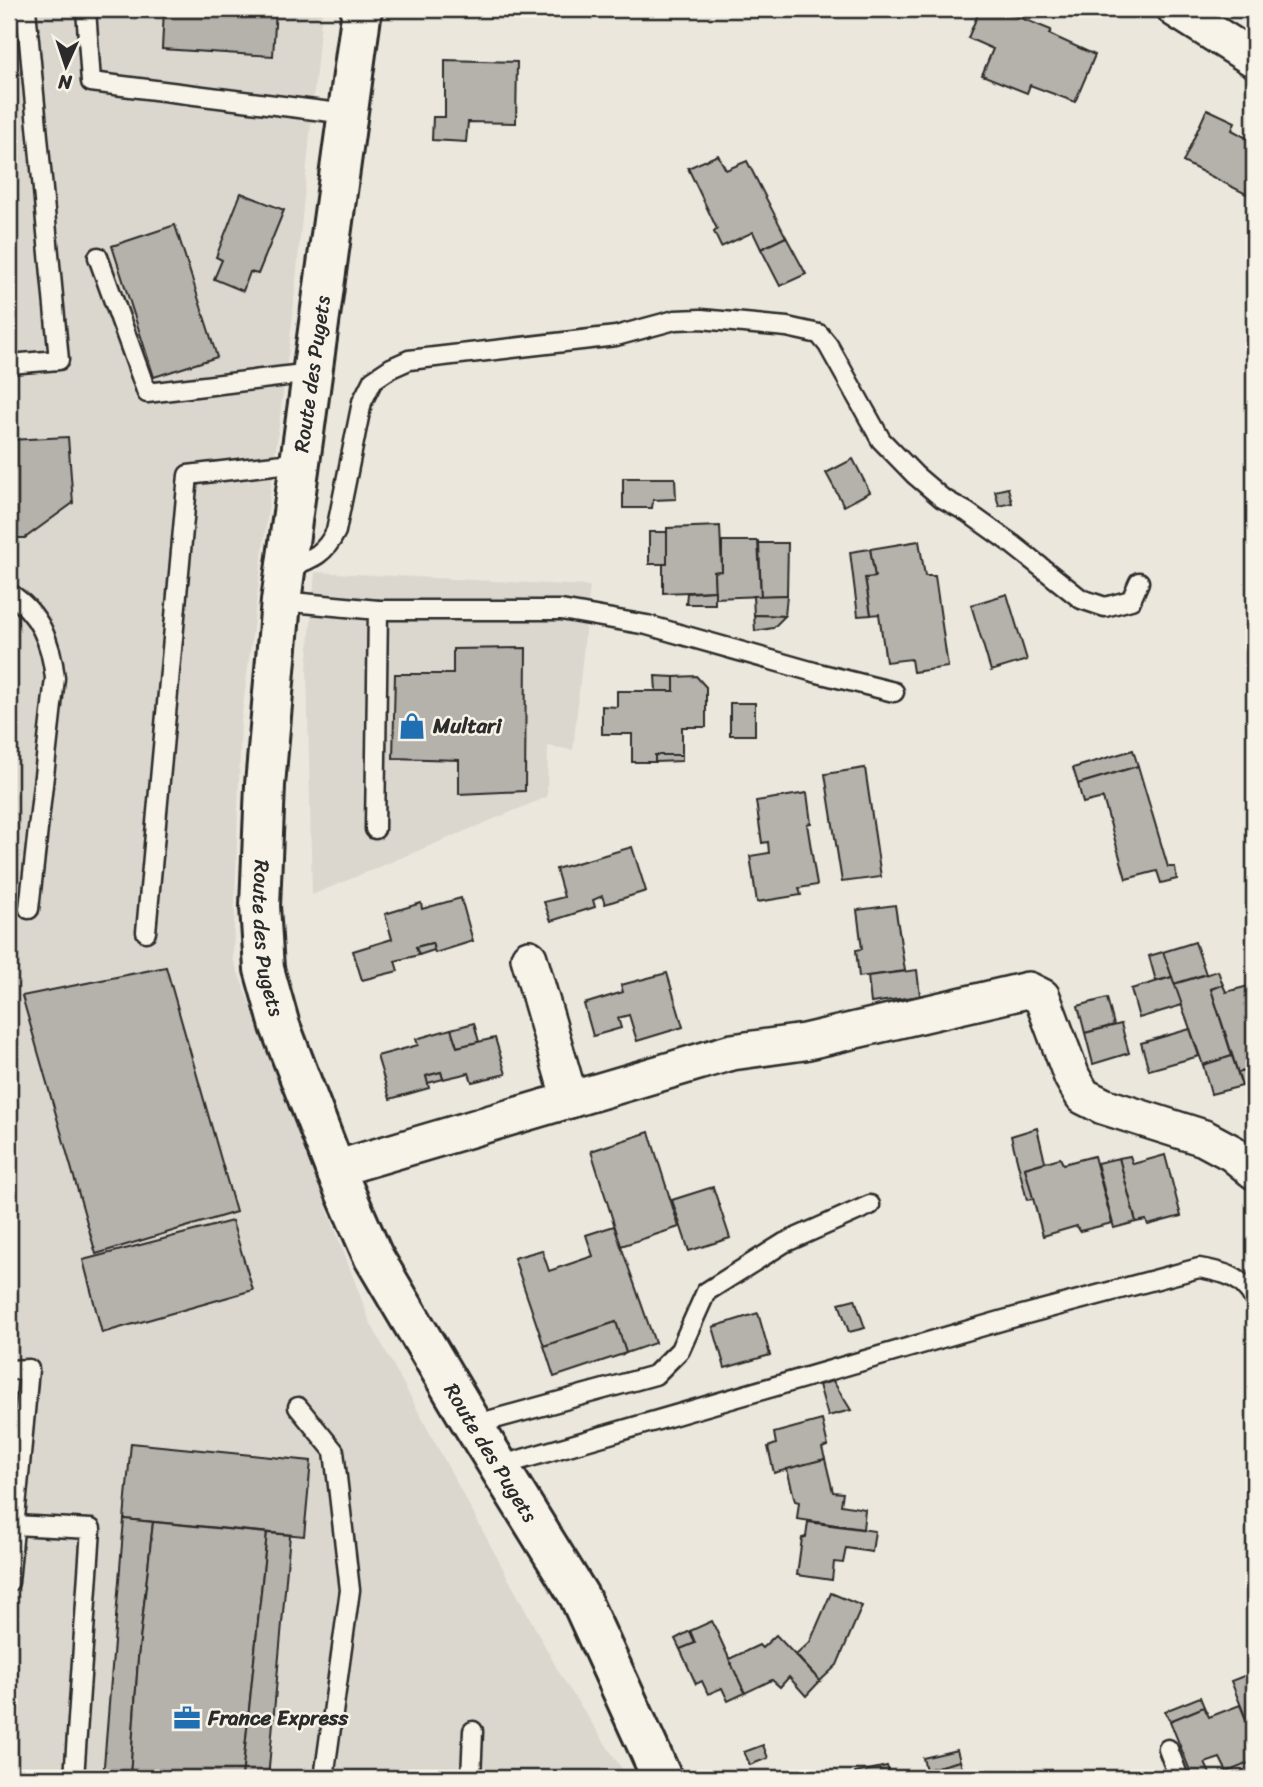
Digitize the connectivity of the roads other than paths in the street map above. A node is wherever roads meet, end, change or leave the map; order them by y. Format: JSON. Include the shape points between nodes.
{"nodes":[{"id":1,"x":26,"y":9,"type":"edge"},
{"id":2,"x":86,"y":9,"type":"edge"},
{"id":3,"x":362,"y":9,"type":"edge"},
{"id":4,"x":1175,"y":9,"type":"edge"},
{"id":5,"x":1254,"y":59,"type":"edge"},
{"id":6,"x":347,"y":114,"type":"junction"},
{"id":7,"x":98,"y":257,"type":"dead end"},
{"id":8,"x":9,"y":364,"type":"edge"},
{"id":9,"x":312,"y":373,"type":"junction"},
{"id":10,"x":300,"y":462,"type":"junction"},
{"id":11,"x":1139,"y":582,"type":"dead end"},
{"id":12,"x":283,"y":585,"type":"junction"},
{"id":13,"x":9,"y":593,"type":"edge"},
{"id":14,"x":378,"y":610,"type":"junction"},
{"id":15,"x":894,"y":692,"type":"dead end"},
{"id":16,"x":375,"y":829,"type":"dead end"},
{"id":17,"x":29,"y":909,"type":"dead end"},
{"id":18,"x":146,"y":932,"type":"dead end"},
{"id":19,"x":530,"y":958,"type":"dead end"},
{"id":20,"x":569,"y":1100,"type":"junction"},
{"id":21,"x":335,"y":1169,"type":"junction"},
{"id":22,"x":1254,"y":1171,"type":"edge"},
{"id":23,"x":870,"y":1205,"type":"dead end"},
{"id":24,"x":1254,"y":1298,"type":"edge"},
{"id":25,"x":9,"y":1370,"type":"edge"},
{"id":26,"x":298,"y":1407,"type":"dead end"},
{"id":27,"x":473,"y":1424,"type":"junction"},
{"id":28,"x":499,"y":1466,"type":"junction"},
{"id":29,"x":14,"y":1524,"type":"junction"},
{"id":30,"x":9,"y":1582,"type":"edge"},
{"id":31,"x":473,"y":1731,"type":"dead end"},
{"id":32,"x":1168,"y":1749,"type":"dead end"},
{"id":33,"x":74,"y":1778,"type":"edge"},
{"id":34,"x":324,"y":1778,"type":"edge"},
{"id":35,"x":471,"y":1778,"type":"edge"},
{"id":36,"x":662,"y":1778,"type":"edge"},
{"id":37,"x":1179,"y":1778,"type":"edge"}],
"edges":[{"from":1,"to":8,"type":"lane","via":[[59,360]]},
{"from":2,"to":6,"type":"lane","via":[[91,82]]},
{"from":3,"to":6,"type":"main road","name":"Route des Pugets"},
{"from":4,"to":5,"type":"street"},
{"from":6,"to":9,"type":"main road","name":"Route des Pugets"},
{"from":7,"to":9,"type":"lane","via":[[147,393]]},
{"from":9,"to":10,"type":"main road","name":"Route des Pugets"},
{"from":10,"to":12,"type":"main road","name":"Route des Pugets"},
{"from":10,"to":18,"type":"lane","via":[[188,475]]},
{"from":11,"to":12,"type":"lane","via":[[1131,600],[1105,607],[1081,599],[1012,544],[942,498],[881,440],[819,334],[701,319],[675,320],[617,336],[409,360],[391,368],[373,380],[362,402],[336,531],[329,545]]},
{"from":12,"to":14,"type":"lane"},
{"from":12,"to":21,"type":"main road","name":"Route des Pugets","via":[[265,785],[260,906],[264,969],[280,1026]]},
{"from":13,"to":17,"type":"lane","via":[[25,604],[41,626],[55,678]]},
{"from":14,"to":15,"type":"lane","via":[[561,610],[647,625]]},
{"from":14,"to":16,"type":"lane"},
{"from":19,"to":20,"type":"street"},
{"from":20,"to":21,"type":"street"},
{"from":20,"to":22,"type":"street","via":[[732,1052],[804,1042],[1028,990],[1042,997],[1083,1096],[1204,1138]]},
{"from":21,"to":27,"type":"main road","name":"Route des Pugets","via":[[373,1256]]},
{"from":23,"to":27,"type":"lane","via":[[784,1243],[706,1292],[680,1350],[655,1376]]},
{"from":24,"to":28,"type":"lane","via":[[1248,1286],[1227,1272],[1199,1268]]},
{"from":25,"to":29,"type":"lane","via":[[29,1369]]},
{"from":26,"to":34,"type":"lane","via":[[334,1451],[351,1590]]},
{"from":27,"to":28,"type":"main road","name":"Route des Pugets"},
{"from":28,"to":36,"type":"main road","name":"Route des Pugets","via":[[579,1596]]},
{"from":29,"to":30,"type":"lane"},
{"from":29,"to":33,"type":"lane","via":[[91,1529]]},
{"from":31,"to":35,"type":"lane"},
{"from":32,"to":37,"type":"lane"}]}
